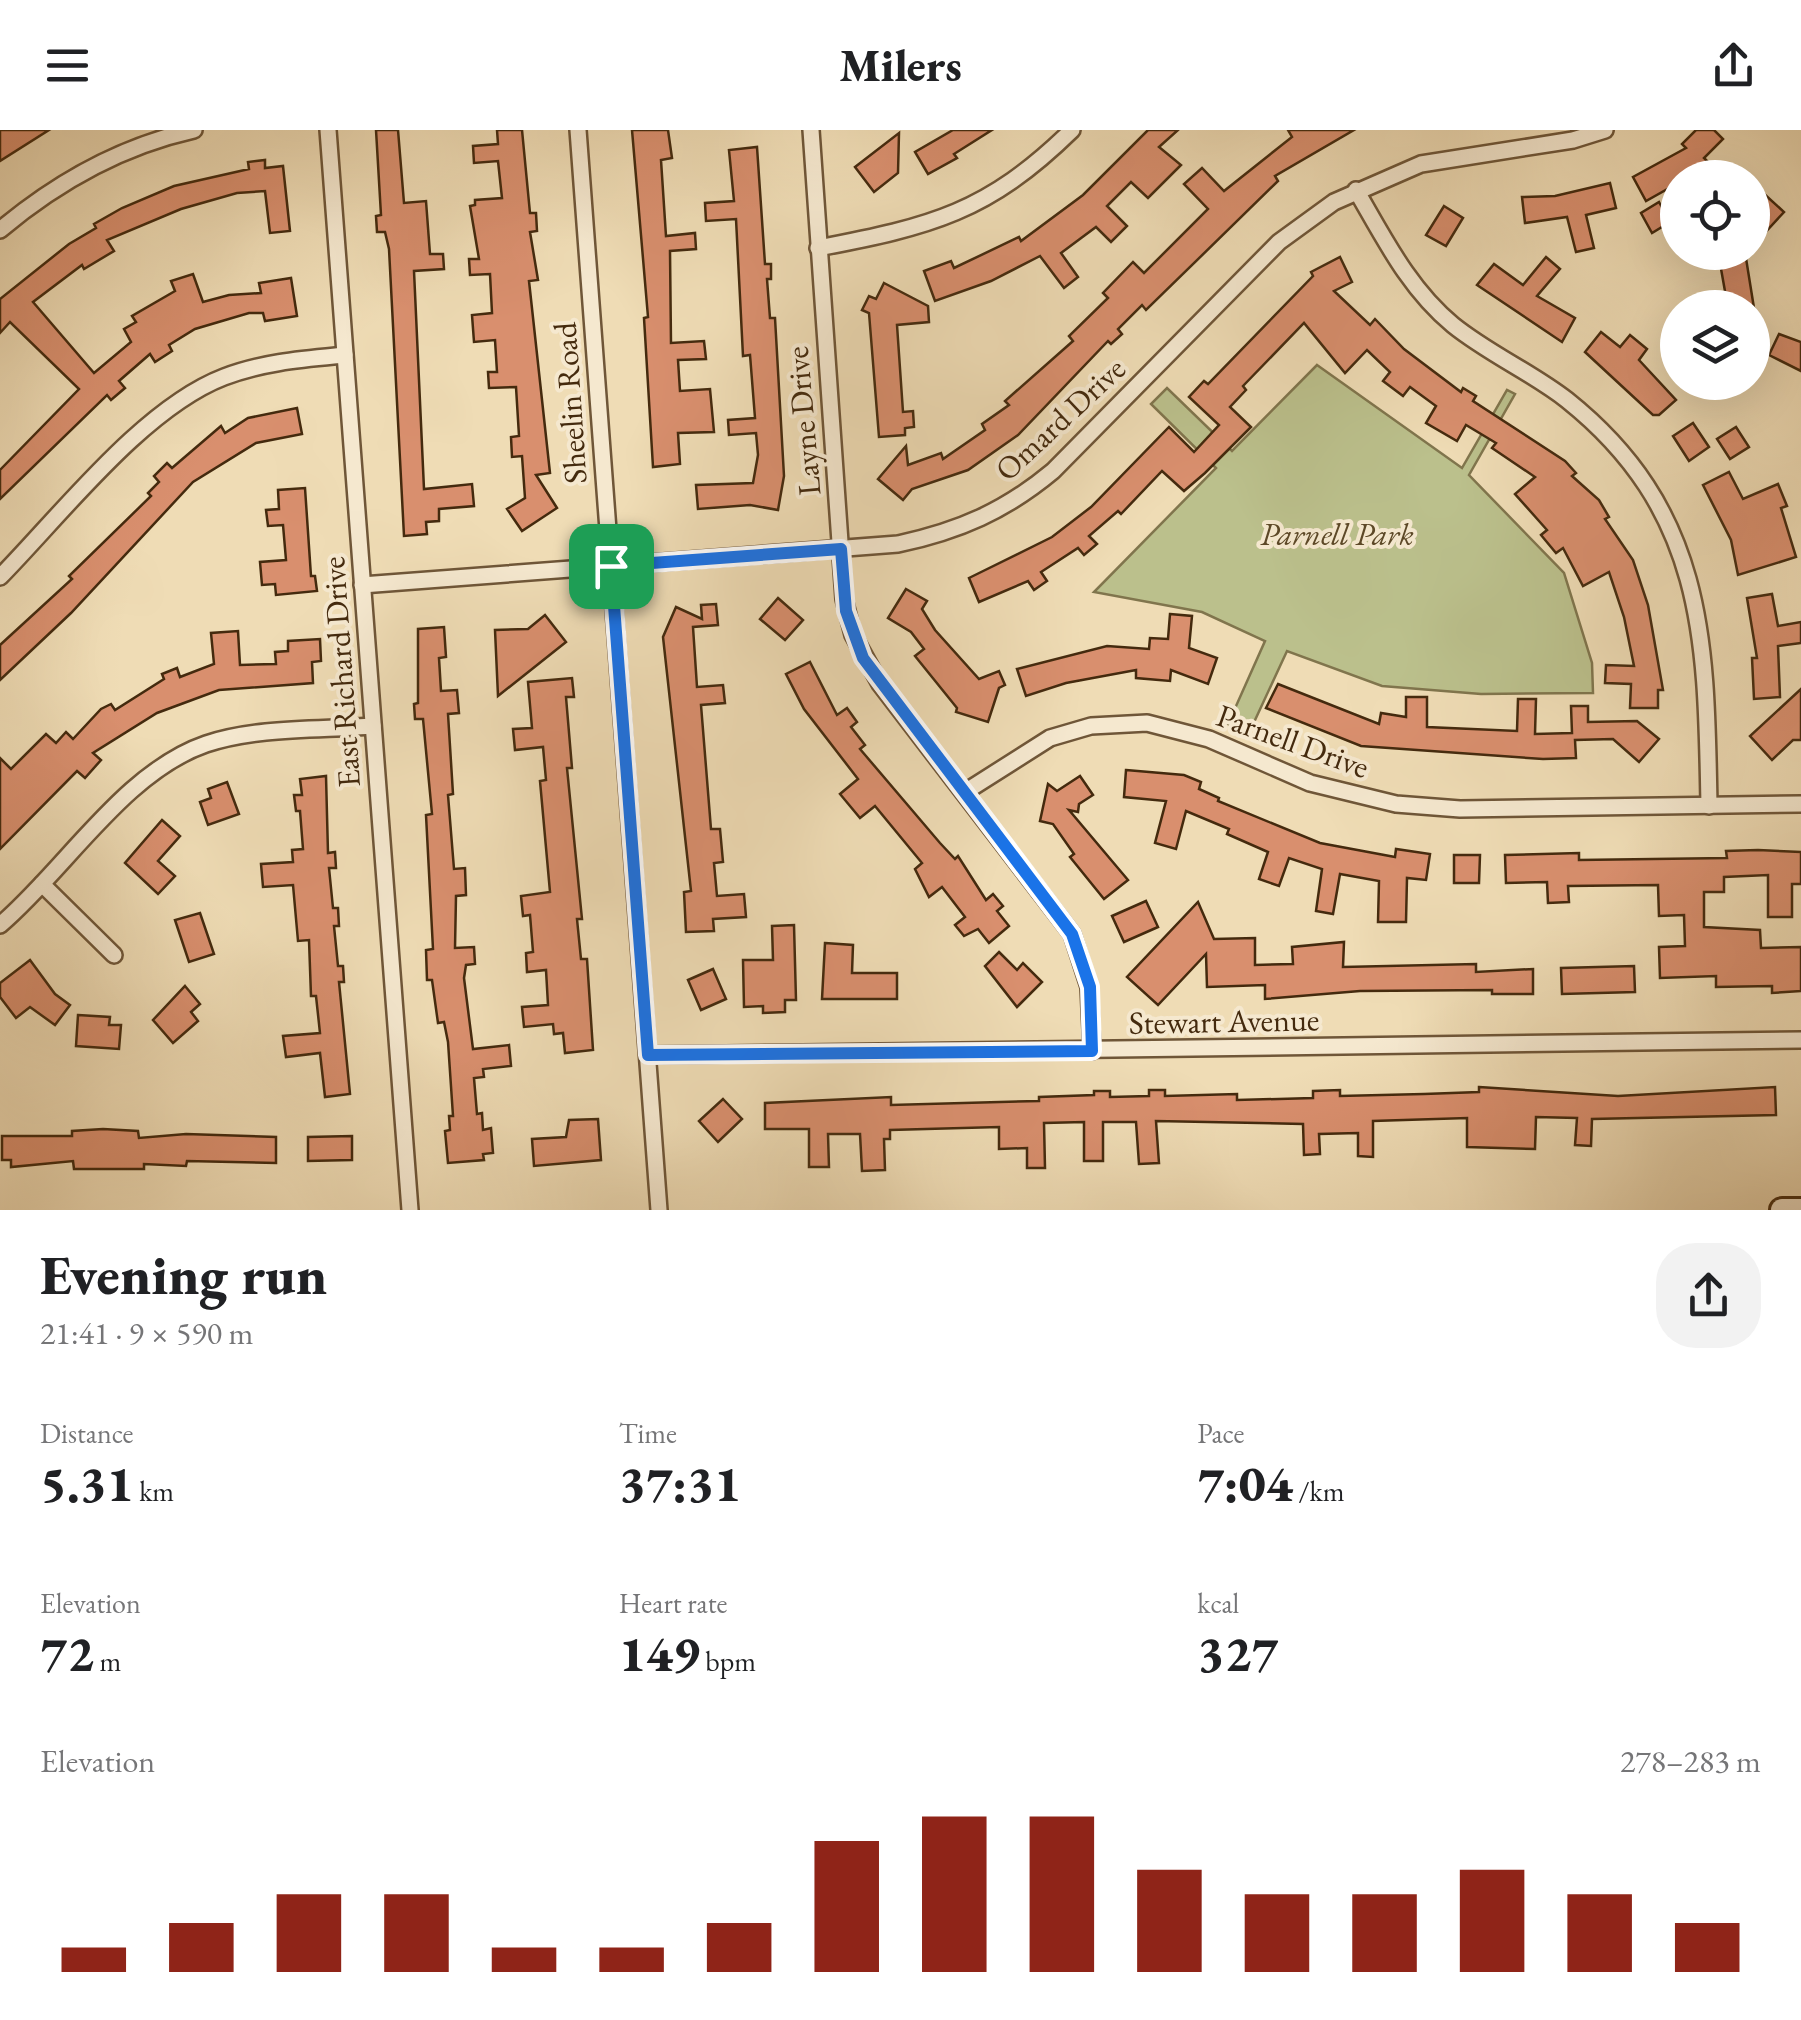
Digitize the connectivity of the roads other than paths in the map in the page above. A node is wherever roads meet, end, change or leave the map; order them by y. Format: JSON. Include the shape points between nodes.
{"nodes":[{"id":1,"x":194,"y":130,"type":"edge"},
{"id":2,"x":328,"y":130,"type":"edge"},
{"id":3,"x":578,"y":130,"type":"edge"},
{"id":4,"x":811,"y":130,"type":"edge"},
{"id":5,"x":1072,"y":130,"type":"edge"},
{"id":6,"x":1604,"y":130,"type":"edge"},
{"id":7,"x":1356,"y":190,"type":"junction"},
{"id":8,"x":0,"y":230,"type":"edge"},
{"id":9,"x":818,"y":248,"type":"junction"},
{"id":10,"x":345,"y":355,"type":"junction"},
{"id":11,"x":841,"y":549,"type":"junction"},
{"id":12,"x":611,"y":566,"type":"junction"},
{"id":13,"x":0,"y":577,"type":"edge"},
{"id":14,"x":362,"y":584,"type":"junction"},
{"id":15,"x":373,"y":726,"type":"junction"},
{"id":16,"x":964,"y":792,"type":"junction"},
{"id":17,"x":1801,"y":804,"type":"edge"},
{"id":18,"x":1709,"y":806,"type":"junction"},
{"id":19,"x":42,"y":884,"type":"junction"},
{"id":20,"x":0,"y":925,"type":"edge"},
{"id":21,"x":114,"y":955,"type":"dead end"},
{"id":22,"x":1801,"y":1040,"type":"edge"},
{"id":23,"x":1092,"y":1051,"type":"junction"},
{"id":24,"x":648,"y":1055,"type":"junction"},
{"id":25,"x":410,"y":1210,"type":"edge"},
{"id":26,"x":659,"y":1210,"type":"edge"},
{"id":27,"x":1782,"y":1210,"type":"edge"},
{"id":28,"x":1801,"y":1210,"type":"edge"}],
"edges":[{"from":1,"to":8,"type":"street","via":[[78,175]]},
{"from":2,"to":10,"type":"street","name":"East Richard Drive"},
{"from":3,"to":12,"type":"street","name":"Sheelin Road"},
{"from":4,"to":9,"type":"street","name":"Layne Drive"},
{"from":5,"to":9,"type":"street","via":[[1019,179],[960,214]]},
{"from":6,"to":7,"type":"street","name":"Omard Drive","via":[[1420,164]]},
{"from":7,"to":11,"type":"street","name":"Omard Drive","via":[[1279,242],[1022,496],[944,534]]},
{"from":7,"to":18,"type":"street","via":[[1431,304],[1584,414],[1657,503],[1685,564],[1702,632]]},
{"from":9,"to":11,"type":"street","name":"Layne Drive"},
{"from":10,"to":13,"type":"street","via":[[262,365],[184,398],[145,428]]},
{"from":10,"to":14,"type":"street","name":"East Richard Drive"},
{"from":11,"to":12,"type":"street","name":"Omard Drive"},
{"from":11,"to":16,"type":"street","name":"Layne Drive","via":[[846,611],[863,658]]},
{"from":12,"to":14,"type":"street","name":"Omard Drive"},
{"from":12,"to":24,"type":"street","name":"Sheelin Road"},
{"from":14,"to":15,"type":"street","name":"East Richard Drive"},
{"from":15,"to":19,"type":"street","via":[[234,737],[186,752],[145,779]]},
{"from":15,"to":25,"type":"street","name":"East Richard Drive"},
{"from":16,"to":18,"type":"street","name":"Parnell Drive","via":[[1050,738],[1091,726],[1147,723],[1209,739],[1310,782],[1396,804]]},
{"from":16,"to":23,"type":"street","name":"Layne Drive","via":[[1072,934],[1090,987]]},
{"from":17,"to":18,"type":"street","name":"Parnell Drive"},
{"from":19,"to":20,"type":"street"},
{"from":19,"to":21,"type":"street"},
{"from":22,"to":23,"type":"street","name":"Stewart Avenue"},
{"from":23,"to":24,"type":"street","name":"Stewart Avenue"},
{"from":24,"to":26,"type":"street","name":"Sheelin Road"},
{"from":27,"to":28,"type":"main road"}]}
